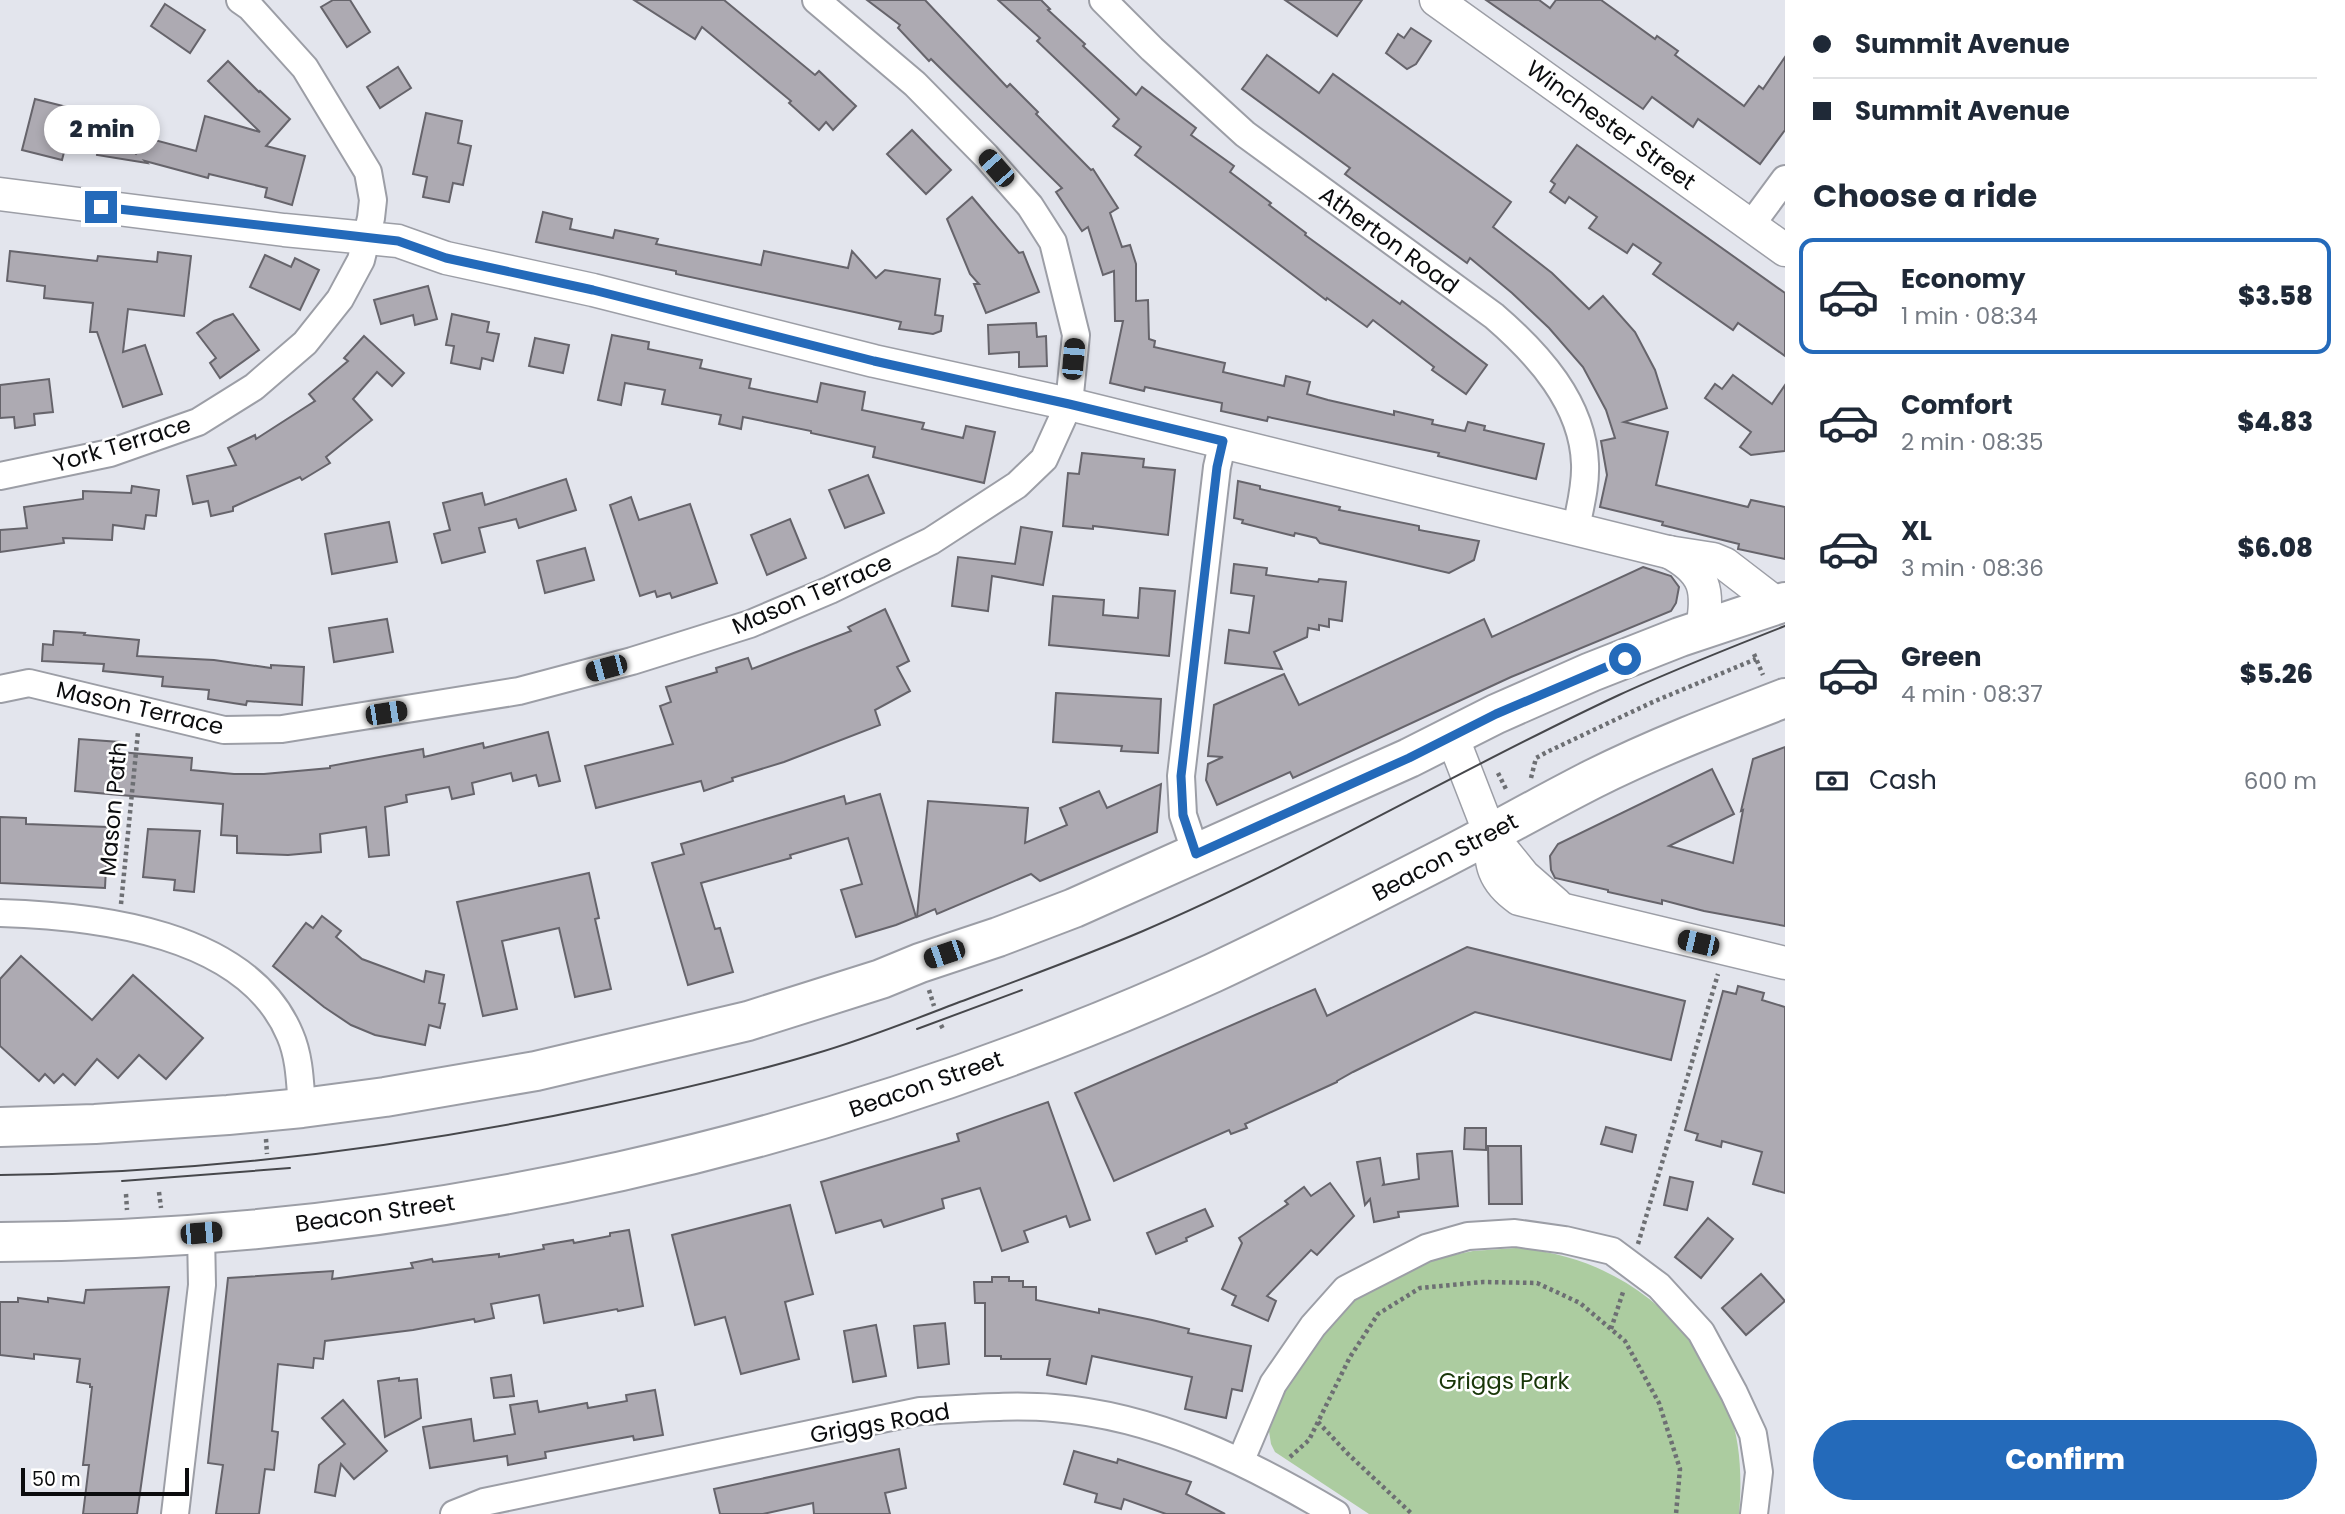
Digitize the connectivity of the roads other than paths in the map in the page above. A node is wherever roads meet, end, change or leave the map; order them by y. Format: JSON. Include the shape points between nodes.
{"nodes":[{"id":1,"x":240,"y":0,"type":"edge"},
{"id":2,"x":816,"y":0,"type":"edge"},
{"id":3,"x":1103,"y":0,"type":"edge"},
{"id":4,"x":1436,"y":0,"type":"edge"},
{"id":5,"x":1785,"y":178,"type":"edge"},
{"id":6,"x":0,"y":194,"type":"edge"},
{"id":7,"x":1751,"y":225,"type":"junction"},
{"id":8,"x":366,"y":238,"type":"junction"},
{"id":9,"x":1785,"y":250,"type":"edge"},
{"id":10,"x":1069,"y":404,"type":"junction"},
{"id":11,"x":1223,"y":441,"type":"junction"},
{"id":12,"x":0,"y":477,"type":"edge"},
{"id":13,"x":1576,"y":528,"type":"junction"},
{"id":14,"x":1668,"y":551,"type":"junction"},
{"id":15,"x":1781,"y":603,"type":"edge"},
{"id":16,"x":1702,"y":629,"type":"junction"},
{"id":17,"x":0,"y":688,"type":"edge"},
{"id":18,"x":1785,"y":698,"type":"edge"},
{"id":19,"x":1452,"y":736,"type":"junction"},
{"id":20,"x":1490,"y":834,"type":"junction"},
{"id":21,"x":1196,"y":854,"type":"junction"},
{"id":22,"x":0,"y":913,"type":"edge"},
{"id":23,"x":1785,"y":963,"type":"edge"},
{"id":24,"x":302,"y":1108,"type":"junction"},
{"id":25,"x":0,"y":1126,"type":"edge"},
{"id":26,"x":201,"y":1233,"type":"junction"},
{"id":27,"x":0,"y":1242,"type":"edge"},
{"id":28,"x":1241,"y":1461,"type":"junction"},
{"id":29,"x":174,"y":1514,"type":"edge"},
{"id":30,"x":454,"y":1514,"type":"edge"},
{"id":31,"x":1336,"y":1514,"type":"edge"},
{"id":32,"x":1754,"y":1514,"type":"edge"}],
"edges":[{"from":1,"to":8,"type":"street","name":"York Terrace","via":[[304,68],[368,172],[373,200]]},
{"from":2,"to":10,"type":"street","name":"Mason Terrace","via":[[915,84],[968,138],[1030,206],[1053,242],[1076,335]]},
{"from":3,"to":13,"type":"street","name":"Atherton Road","via":[[1245,134],[1518,337],[1566,397],[1584,443],[1586,466]]},
{"from":4,"to":7,"type":"street","name":"Winchester Street"},
{"from":5,"to":7,"type":"street"},
{"from":6,"to":8,"type":"street"},
{"from":7,"to":9,"type":"street","name":"Winchester Street"},
{"from":8,"to":10,"type":"street","via":[[398,241],[446,258]]},
{"from":8,"to":12,"type":"street","name":"York Terrace","via":[[361,260],[340,299],[305,343],[254,387],[198,422],[110,453]]},
{"from":10,"to":11,"type":"street"},
{"from":10,"to":17,"type":"street","name":"Mason Terrace","via":[[1044,458],[1017,485],[931,541],[750,624],[632,661],[519,691],[282,729],[224,730],[29,683]]},
{"from":11,"to":13,"type":"street"},
{"from":11,"to":21,"type":"street","via":[[1181,776],[1183,815]]},
{"from":13,"to":14,"type":"street"},
{"from":14,"to":15,"type":"street","via":[[1725,564]]},
{"from":14,"to":16,"type":"street","via":[[1694,569],[1700,579],[1705,596]]},
{"from":15,"to":16,"type":"main road"},
{"from":16,"to":19,"type":"main road","via":[[1579,677]]},
{"from":18,"to":20,"type":"main road","name":"Beacon Street","via":[[1629,762]]},
{"from":19,"to":20,"type":"street"},
{"from":19,"to":21,"type":"main road"},
{"from":20,"to":23,"type":"street","via":[[1497,878],[1519,899]]},
{"from":20,"to":26,"type":"main road","name":"Beacon Street","via":[[1324,920],[1058,1038],[939,1082],[789,1129],[509,1193],[344,1219]]},
{"from":21,"to":24,"type":"main road","via":[[1022,929],[748,1021],[536,1071]]},
{"from":22,"to":24,"type":"street","via":[[102,922],[180,943],[224,962],[255,987],[284,1023],[296,1054]]},
{"from":24,"to":25,"type":"main road","via":[[120,1123]]},
{"from":26,"to":27,"type":"main road","name":"Beacon Street"},
{"from":26,"to":29,"type":"street","via":[[202,1285]]},
{"from":28,"to":30,"type":"street","name":"Griggs Road","via":[[1130,1419],[1053,1408],[920,1411],[484,1502]]},
{"from":28,"to":31,"type":"street","name":"Griggs Road"},
{"from":28,"to":32,"type":"street","via":[[1273,1384],[1313,1326],[1346,1289],[1426,1248],[1468,1236],[1515,1233],[1612,1251],[1659,1286],[1701,1332],[1753,1434],[1759,1472]]}]}
